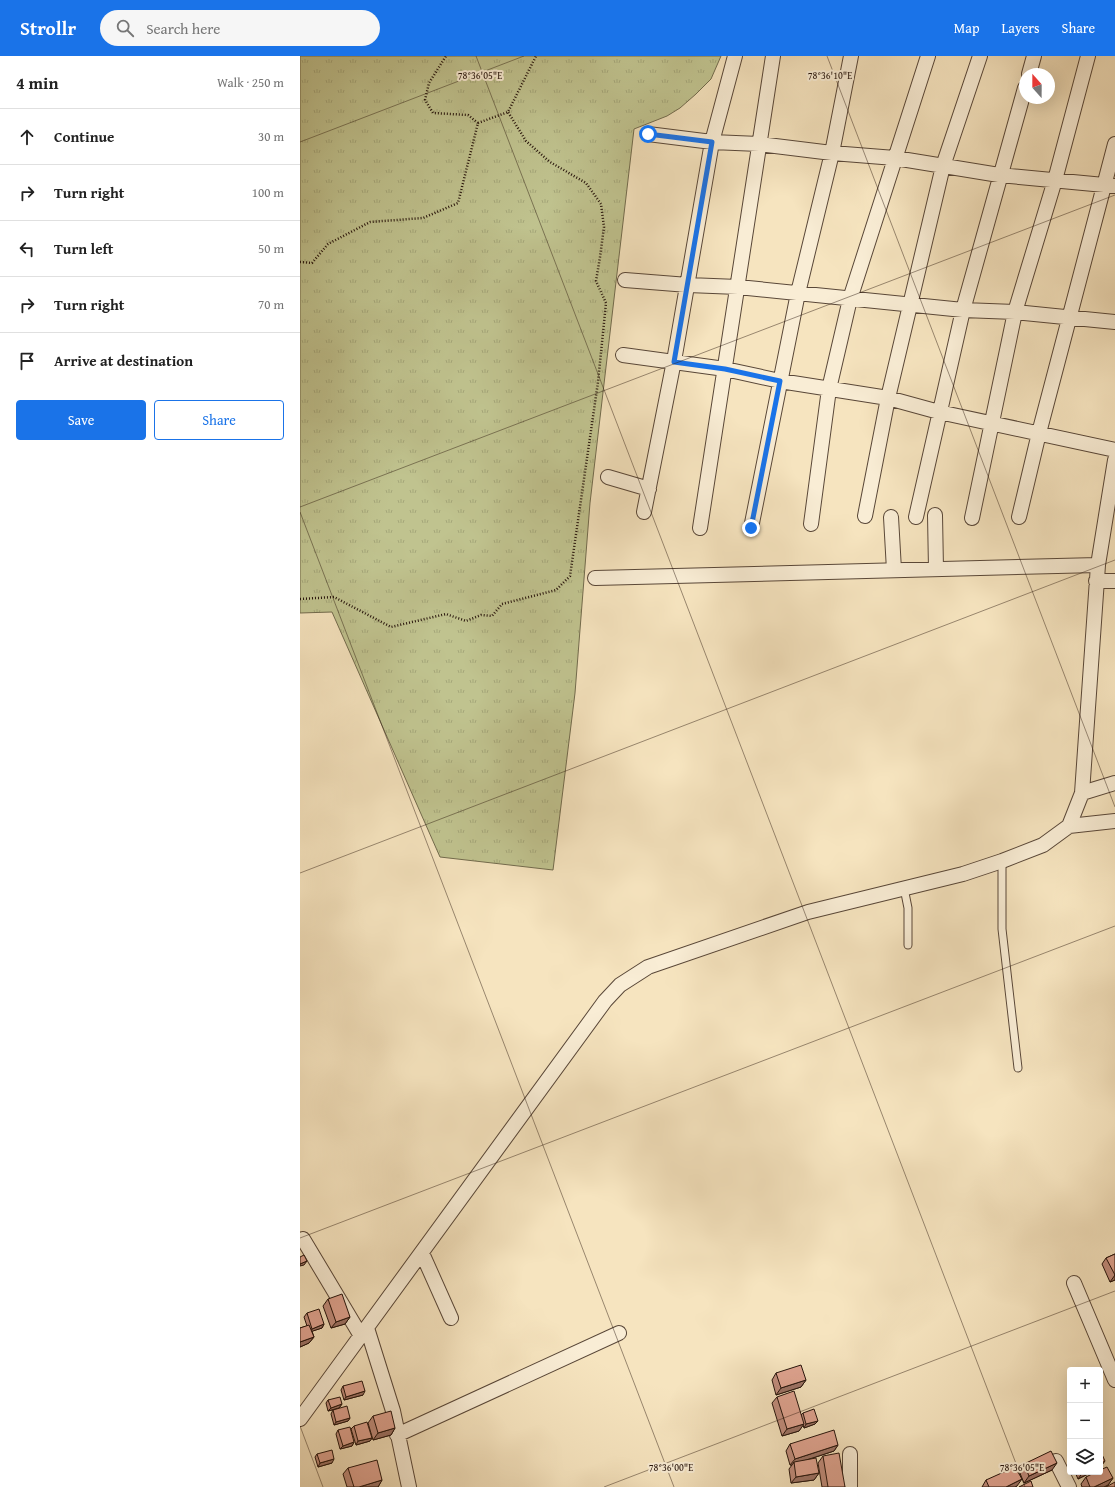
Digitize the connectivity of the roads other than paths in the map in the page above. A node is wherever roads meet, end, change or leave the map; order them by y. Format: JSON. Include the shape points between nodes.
{"nodes":[{"id":1,"x":734,"y":56,"type":"edge"},
{"id":2,"x":773,"y":56,"type":"edge"},
{"id":3,"x":851,"y":56,"type":"edge"},
{"id":4,"x":928,"y":56,"type":"edge"},
{"id":5,"x":980,"y":56,"type":"edge"},
{"id":6,"x":1034,"y":56,"type":"edge"},
{"id":7,"x":1088,"y":56,"type":"edge"},
{"id":8,"x":1031,"y":68,"type":"edge"},
{"id":9,"x":1020,"y":104,"type":"edge"},
{"id":10,"x":648,"y":134,"type":"dead end"},
{"id":11,"x":712,"y":142,"type":"junction"},
{"id":12,"x":760,"y":144,"type":"junction"},
{"id":13,"x":1115,"y":144,"type":"edge"},
{"id":14,"x":832,"y":153,"type":"junction"},
{"id":15,"x":896,"y":158,"type":"junction"},
{"id":16,"x":944,"y":166,"type":"junction"},
{"id":17,"x":1000,"y":175,"type":"junction"},
{"id":18,"x":1055,"y":180,"type":"junction"},
{"id":19,"x":1109,"y":185,"type":"edge"},
{"id":20,"x":625,"y":280,"type":"dead end"},
{"id":21,"x":688,"y":285,"type":"junction"},
{"id":22,"x":738,"y":287,"type":"junction"},
{"id":23,"x":798,"y":293,"type":"junction"},
{"id":24,"x":850,"y":298,"type":"junction"},
{"id":25,"x":910,"y":304,"type":"junction"},
{"id":26,"x":963,"y":310,"type":"junction"},
{"id":27,"x":1014,"y":312,"type":"junction"},
{"id":28,"x":1070,"y":319,"type":"junction"},
{"id":29,"x":1115,"y":322,"type":"edge"},
{"id":30,"x":623,"y":355,"type":"dead end"},
{"id":31,"x":674,"y":362,"type":"junction"},
{"id":32,"x":725,"y":369,"type":"junction"},
{"id":33,"x":780,"y":381,"type":"junction"},
{"id":34,"x":829,"y":389,"type":"junction"},
{"id":35,"x":888,"y":398,"type":"junction"},
{"id":36,"x":939,"y":412,"type":"junction"},
{"id":37,"x":992,"y":423,"type":"junction"},
{"id":38,"x":1039,"y":433,"type":"junction"},
{"id":39,"x":1115,"y":450,"type":"edge"},
{"id":40,"x":1115,"y":460,"type":"edge"},
{"id":41,"x":608,"y":477,"type":"dead end"},
{"id":42,"x":649,"y":489,"type":"junction"},
{"id":43,"x":644,"y":512,"type":"dead end"},
{"id":44,"x":935,"y":515,"type":"dead end"},
{"id":45,"x":865,"y":516,"type":"dead end"},
{"id":46,"x":891,"y":517,"type":"dead end"},
{"id":47,"x":916,"y":517,"type":"dead end"},
{"id":48,"x":1020,"y":517,"type":"dead end"},
{"id":49,"x":972,"y":518,"type":"dead end"},
{"id":50,"x":811,"y":524,"type":"dead end"},
{"id":51,"x":700,"y":528,"type":"dead end"},
{"id":52,"x":751,"y":528,"type":"dead end"},
{"id":53,"x":1109,"y":531,"type":"edge"},
{"id":54,"x":1098,"y":565,"type":"junction"},
{"id":55,"x":936,"y":569,"type":"junction"},
{"id":56,"x":894,"y":570,"type":"junction"},
{"id":57,"x":595,"y":578,"type":"dead end"},
{"id":58,"x":1096,"y":581,"type":"junction"},
{"id":59,"x":1115,"y":581,"type":"edge"},
{"id":60,"x":1115,"y":783,"type":"edge"},
{"id":61,"x":1082,"y":793,"type":"junction"},
{"id":62,"x":1115,"y":821,"type":"edge"},
{"id":63,"x":1070,"y":826,"type":"junction"},
{"id":64,"x":1002,"y":861,"type":"junction"},
{"id":65,"x":904,"y":888,"type":"junction"},
{"id":66,"x":908,"y":945,"type":"dead end"},
{"id":67,"x":1018,"y":1068,"type":"dead end"},
{"id":68,"x":303,"y":1239,"type":"dead end"},
{"id":69,"x":422,"y":1253,"type":"junction"},
{"id":70,"x":1074,"y":1283,"type":"dead end"},
{"id":71,"x":451,"y":1318,"type":"dead end"},
{"id":72,"x":364,"y":1332,"type":"junction"},
{"id":73,"x":619,"y":1333,"type":"dead end"},
{"id":74,"x":1115,"y":1380,"type":"edge"},
{"id":75,"x":300,"y":1419,"type":"edge"},
{"id":76,"x":397,"y":1435,"type":"junction"},
{"id":77,"x":850,"y":1454,"type":"dead end"},
{"id":78,"x":1056,"y":1461,"type":"edge"},
{"id":79,"x":409,"y":1487,"type":"edge"},
{"id":80,"x":850,"y":1487,"type":"edge"},
{"id":81,"x":1069,"y":1487,"type":"edge"}],
"edges":[{"from":1,"to":11,"type":"street"},
{"from":2,"to":12,"type":"street"},
{"from":3,"to":14,"type":"street"},
{"from":4,"to":15,"type":"street"},
{"from":5,"to":16,"type":"street"},
{"from":6,"to":8,"type":"street"},
{"from":7,"to":18,"type":"street"},
{"from":9,"to":17,"type":"street"},
{"from":10,"to":11,"type":"street"},
{"from":11,"to":12,"type":"street"},
{"from":11,"to":21,"type":"street"},
{"from":12,"to":14,"type":"street"},
{"from":12,"to":22,"type":"street"},
{"from":13,"to":19,"type":"street"},
{"from":14,"to":15,"type":"street"},
{"from":14,"to":23,"type":"street"},
{"from":15,"to":16,"type":"street"},
{"from":15,"to":24,"type":"street"},
{"from":16,"to":17,"type":"street"},
{"from":16,"to":25,"type":"street"},
{"from":17,"to":18,"type":"street"},
{"from":17,"to":26,"type":"street"},
{"from":18,"to":19,"type":"street"},
{"from":18,"to":27,"type":"street"},
{"from":19,"to":28,"type":"street"},
{"from":20,"to":21,"type":"street"},
{"from":21,"to":22,"type":"street"},
{"from":21,"to":31,"type":"street"},
{"from":22,"to":23,"type":"street"},
{"from":22,"to":32,"type":"street"},
{"from":23,"to":24,"type":"street"},
{"from":23,"to":33,"type":"street"},
{"from":24,"to":25,"type":"street"},
{"from":24,"to":34,"type":"street"},
{"from":25,"to":26,"type":"street"},
{"from":25,"to":35,"type":"street"},
{"from":26,"to":27,"type":"street"},
{"from":26,"to":36,"type":"street"},
{"from":27,"to":28,"type":"street"},
{"from":27,"to":37,"type":"street"},
{"from":28,"to":29,"type":"street"},
{"from":28,"to":38,"type":"street"},
{"from":30,"to":31,"type":"street"},
{"from":31,"to":32,"type":"street"},
{"from":31,"to":42,"type":"street"},
{"from":32,"to":33,"type":"street"},
{"from":32,"to":51,"type":"street"},
{"from":33,"to":34,"type":"street"},
{"from":33,"to":52,"type":"street"},
{"from":34,"to":35,"type":"street"},
{"from":34,"to":50,"type":"street"},
{"from":35,"to":36,"type":"street"},
{"from":35,"to":45,"type":"street"},
{"from":36,"to":37,"type":"street"},
{"from":36,"to":47,"type":"street"},
{"from":37,"to":38,"type":"street"},
{"from":37,"to":49,"type":"street"},
{"from":38,"to":39,"type":"street"},
{"from":38,"to":48,"type":"street"},
{"from":40,"to":53,"type":"street"},
{"from":41,"to":42,"type":"street"},
{"from":42,"to":43,"type":"street"},
{"from":44,"to":55,"type":"street"},
{"from":46,"to":56,"type":"street"},
{"from":53,"to":54,"type":"street"},
{"from":54,"to":55,"type":"street"},
{"from":54,"to":58,"type":"street"},
{"from":55,"to":56,"type":"street"},
{"from":56,"to":57,"type":"street"},
{"from":58,"to":59,"type":"street"},
{"from":58,"to":61,"type":"street"},
{"from":60,"to":61,"type":"street"},
{"from":61,"to":63,"type":"street"},
{"from":62,"to":63,"type":"street"},
{"from":63,"to":64,"type":"street","via":[[1043,845]]},
{"from":64,"to":65,"type":"street","via":[[963,874]]},
{"from":64,"to":67,"type":"lane","via":[[1002,929]]},
{"from":65,"to":66,"type":"lane","via":[[908,908]]},
{"from":65,"to":69,"type":"street","via":[[808,912],[648,967],[620,985],[605,1000]]},
{"from":68,"to":72,"type":"street"},
{"from":69,"to":71,"type":"street"},
{"from":69,"to":72,"type":"street"},
{"from":70,"to":74,"type":"street"},
{"from":72,"to":75,"type":"street"},
{"from":72,"to":76,"type":"street","via":[[392,1411]]},
{"from":73,"to":76,"type":"street"},
{"from":76,"to":79,"type":"street"},
{"from":77,"to":80,"type":"street"},
{"from":78,"to":81,"type":"street"}]}
